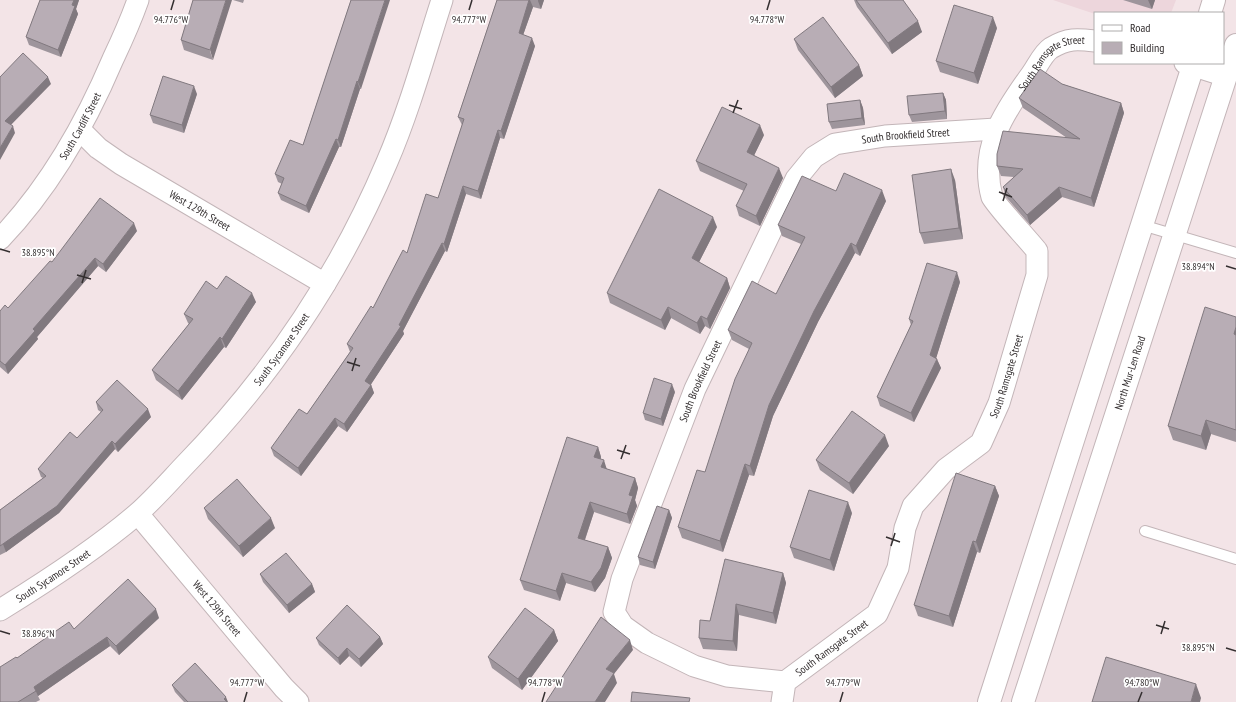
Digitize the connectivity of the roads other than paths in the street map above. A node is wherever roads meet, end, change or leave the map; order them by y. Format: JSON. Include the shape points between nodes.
{"nodes":[{"id":1,"x":138,"y":0,"type":"edge"},
{"id":2,"x":442,"y":0,"type":"edge"},
{"id":3,"x":1214,"y":0,"type":"edge"},
{"id":4,"x":1210,"y":12,"type":"edge"},
{"id":5,"x":1094,"y":42,"type":"edge"},
{"id":6,"x":1236,"y":45,"type":"edge"},
{"id":7,"x":1191,"y":64,"type":"edge"},
{"id":8,"x":1226,"y":76,"type":"junction"},
{"id":9,"x":996,"y":129,"type":"junction"},
{"id":10,"x":80,"y":130,"type":"junction"},
{"id":11,"x":1142,"y":224,"type":"junction"},
{"id":12,"x":1175,"y":234,"type":"junction"},
{"id":13,"x":0,"y":239,"type":"edge"},
{"id":14,"x":1236,"y":253,"type":"edge"},
{"id":15,"x":325,"y":284,"type":"junction"},
{"id":16,"x":138,"y":514,"type":"junction"},
{"id":17,"x":1145,"y":531,"type":"dead end"},
{"id":18,"x":1236,"y":559,"type":"edge"},
{"id":19,"x":0,"y":610,"type":"edge"},
{"id":20,"x":783,"y":692,"type":"edge"},
{"id":21,"x":298,"y":702,"type":"edge"},
{"id":22,"x":989,"y":702,"type":"edge"},
{"id":23,"x":1024,"y":702,"type":"edge"}],
"edges":[{"from":1,"to":10,"type":"street","name":"South Cardiff Street"},
{"from":2,"to":15,"type":"street","name":"South Sycamore Street","via":[[388,161],[348,244]]},
{"from":3,"to":4,"type":"main road"},
{"from":5,"to":9,"type":"street","name":"South Ramsgate Street","via":[[1072,39],[1050,49],[1017,94]]},
{"from":6,"to":8,"type":"main road","name":"North Mur-Len Road"},
{"from":7,"to":8,"type":"street"},
{"from":7,"to":11,"type":"main road"},
{"from":8,"to":12,"type":"main road","name":"North Mur-Len Road"},
{"from":9,"to":20,"type":"street","name":"South Ramsgate Street","via":[[989,159],[989,182],[993,200],[1037,251],[1037,275],[999,403],[980,443],[946,469],[913,506],[905,528],[898,568],[877,614]]},
{"from":9,"to":20,"type":"street","name":"South Brookfield Street","via":[[885,136],[835,144],[814,157],[796,179],[695,389],[622,579],[614,612],[623,626],[647,643],[694,666]]},
{"from":10,"to":13,"type":"street","name":"South Cardiff Street","via":[[60,164],[18,220]]},
{"from":10,"to":15,"type":"street","name":"West 129th Street","via":[[98,148],[121,164]]},
{"from":11,"to":12,"type":"lane"},
{"from":11,"to":22,"type":"main road"},
{"from":12,"to":14,"type":"lane"},
{"from":12,"to":23,"type":"main road","name":"North Mur-Len Road"},
{"from":15,"to":16,"type":"street","name":"South Sycamore Street","via":[[279,355],[216,433]]},
{"from":16,"to":19,"type":"street","name":"South Sycamore Street","via":[[94,548]]},
{"from":16,"to":21,"type":"street","name":"West 129th Street"},
{"from":17,"to":18,"type":"lane"}]}
